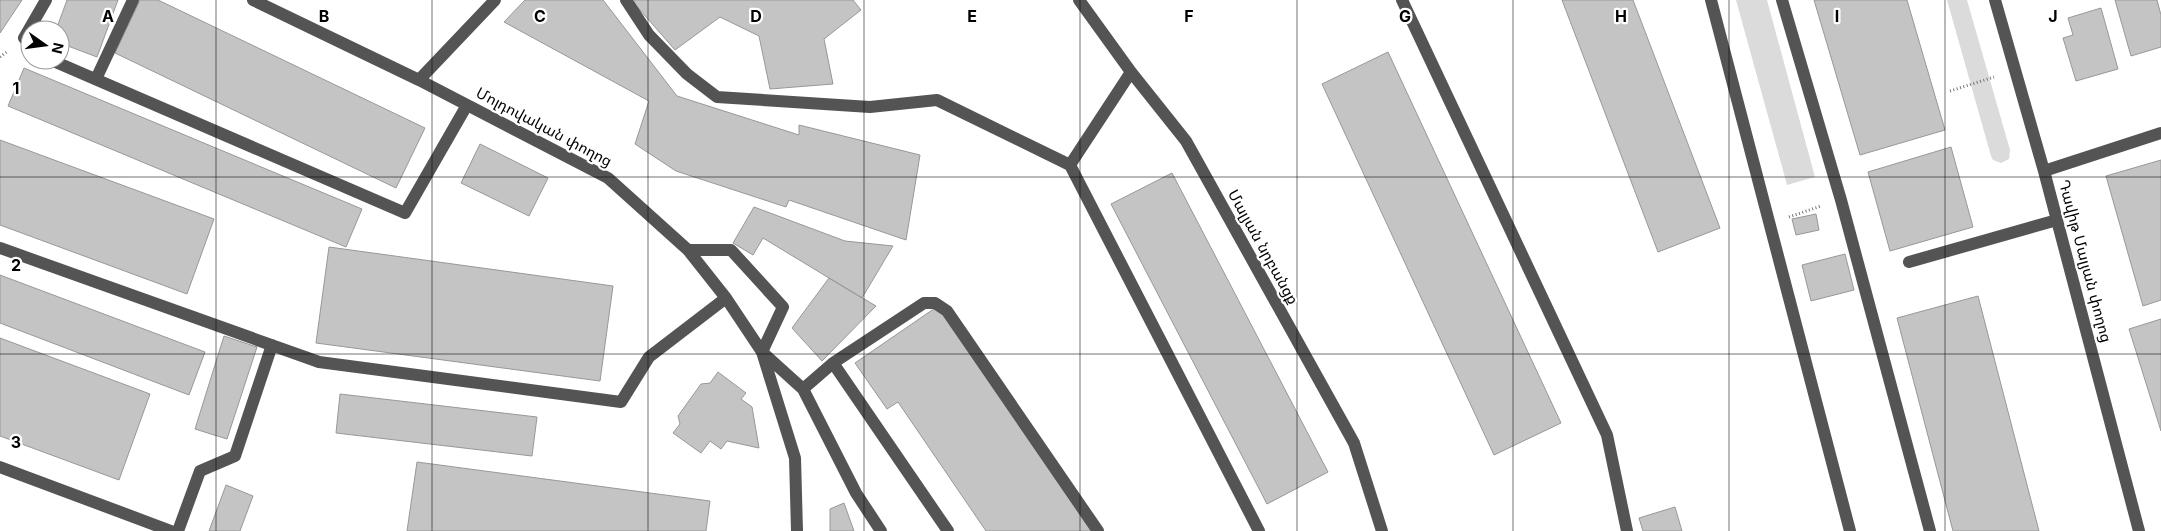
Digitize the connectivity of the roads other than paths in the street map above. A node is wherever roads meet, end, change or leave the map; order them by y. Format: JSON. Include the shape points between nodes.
{"nodes":[{"id":1,"x":46,"y":0,"type":"edge"},
{"id":2,"x":133,"y":0,"type":"edge"},
{"id":3,"x":253,"y":0,"type":"edge"},
{"id":4,"x":496,"y":0,"type":"edge"},
{"id":5,"x":626,"y":0,"type":"edge"},
{"id":6,"x":1079,"y":0,"type":"edge"},
{"id":7,"x":1402,"y":0,"type":"edge"},
{"id":8,"x":1711,"y":0,"type":"edge"},
{"id":9,"x":1782,"y":0,"type":"edge"},
{"id":10,"x":1995,"y":0,"type":"edge"},
{"id":11,"x":34,"y":20,"type":"edge"},
{"id":12,"x":70,"y":68,"type":"edge"},
{"id":13,"x":1131,"y":72,"type":"junction"},
{"id":14,"x":96,"y":79,"type":"junction"},
{"id":15,"x":419,"y":80,"type":"junction"},
{"id":16,"x":467,"y":105,"type":"junction"},
{"id":17,"x":2161,"y":133,"type":"edge"},
{"id":18,"x":1070,"y":165,"type":"junction"},
{"id":19,"x":2044,"y":171,"type":"junction"},
{"id":20,"x":2057,"y":220,"type":"junction"},
{"id":21,"x":0,"y":248,"type":"edge"},
{"id":22,"x":688,"y":250,"type":"junction"},
{"id":23,"x":1909,"y":262,"type":"dead end"},
{"id":24,"x":726,"y":298,"type":"junction"},
{"id":25,"x":272,"y":345,"type":"junction"},
{"id":26,"x":762,"y":352,"type":"junction"},
{"id":27,"x":833,"y":363,"type":"junction"},
{"id":28,"x":802,"y":389,"type":"junction"},
{"id":29,"x":0,"y":466,"type":"edge"},
{"id":30,"x":172,"y":531,"type":"edge"},
{"id":31,"x":178,"y":531,"type":"edge"},
{"id":32,"x":797,"y":531,"type":"edge"},
{"id":33,"x":881,"y":531,"type":"edge"},
{"id":34,"x":948,"y":531,"type":"edge"},
{"id":35,"x":1098,"y":531,"type":"edge"},
{"id":36,"x":1259,"y":531,"type":"edge"},
{"id":37,"x":1382,"y":531,"type":"edge"},
{"id":38,"x":1627,"y":531,"type":"edge"},
{"id":39,"x":1850,"y":531,"type":"edge"},
{"id":40,"x":1930,"y":531,"type":"edge"},
{"id":41,"x":2140,"y":531,"type":"edge"}],
"edges":[{"from":1,"to":11,"type":"street"},
{"from":2,"to":14,"type":"street"},
{"from":3,"to":15,"type":"street","name":"Մոլդովական փողոց"},
{"from":4,"to":15,"type":"street"},
{"from":5,"to":18,"type":"street","via":[[649,35],[687,74],[717,97],[870,107],[937,100]]},
{"from":6,"to":13,"type":"street","name":"Մալյան նրբանցք"},
{"from":7,"to":38,"type":"street","via":[[1607,435]]},
{"from":8,"to":39,"type":"street"},
{"from":9,"to":40,"type":"street","via":[[1841,200]]},
{"from":10,"to":19,"type":"street","name":"Դավիթ Մալյան փողոց"},
{"from":12,"to":14,"type":"street"},
{"from":13,"to":18,"type":"street"},
{"from":13,"to":37,"type":"street","name":"Մալյան նրբանցք","via":[[1186,142],[1354,443]]},
{"from":14,"to":16,"type":"street","via":[[405,214]]},
{"from":15,"to":16,"type":"street","name":"Մոլդովական փողոց"},
{"from":16,"to":22,"type":"street","name":"Մոլդովական փողոց","via":[[608,178]]},
{"from":17,"to":19,"type":"street"},
{"from":18,"to":36,"type":"street"},
{"from":19,"to":20,"type":"street","name":"Դավիթ Մալյան փողոց"},
{"from":20,"to":23,"type":"street"},
{"from":20,"to":41,"type":"street","name":"Դավիթ Մալյան փողոց"},
{"from":21,"to":25,"type":"street"},
{"from":22,"to":24,"type":"street","name":"Մոլդովական փողոց"},
{"from":22,"to":26,"type":"street","via":[[731,250],[784,307]]},
{"from":24,"to":25,"type":"street","via":[[650,357],[621,402],[319,362]]},
{"from":24,"to":26,"type":"street","name":"Մոլդովական փողոց"},
{"from":25,"to":31,"type":"street","via":[[235,456],[200,471]]},
{"from":26,"to":28,"type":"street"},
{"from":26,"to":32,"type":"street","name":"Մոլդովական փողոց","via":[[795,458]]},
{"from":27,"to":28,"type":"street"},
{"from":27,"to":34,"type":"street"},
{"from":27,"to":35,"type":"street","via":[[924,303],[935,303],[947,311]]},
{"from":28,"to":33,"type":"street","via":[[856,493]]},
{"from":29,"to":30,"type":"street"}]}
